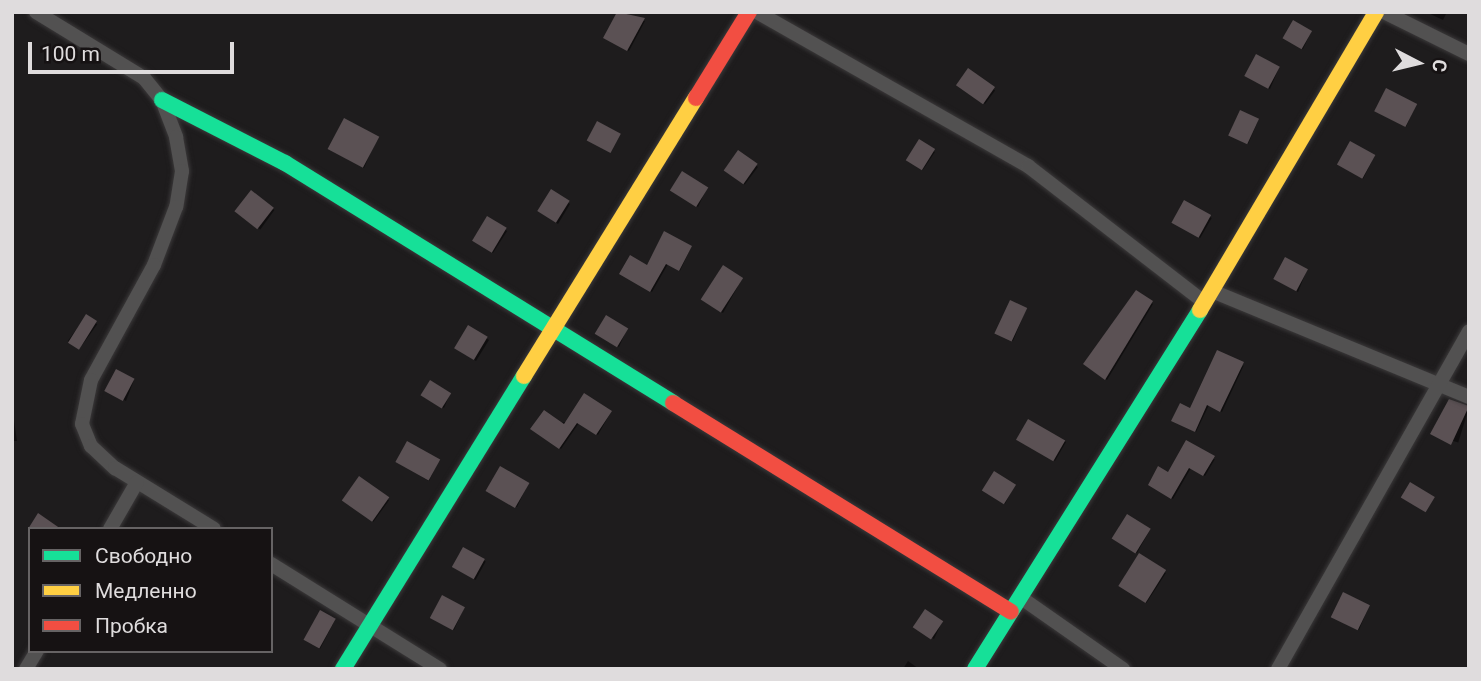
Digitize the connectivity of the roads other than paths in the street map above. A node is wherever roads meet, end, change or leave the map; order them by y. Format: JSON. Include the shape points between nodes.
{"nodes":[{"id":1,"x":36,"y":12,"type":"edge"},
{"id":2,"x":749,"y":12,"type":"edge"},
{"id":3,"x":757,"y":12,"type":"edge"},
{"id":4,"x":1376,"y":12,"type":"edge"},
{"id":5,"x":1384,"y":12,"type":"edge"},
{"id":6,"x":1469,"y":54,"type":"edge"},
{"id":7,"x":162,"y":100,"type":"junction"},
{"id":8,"x":1208,"y":297,"type":"junction"},
{"id":9,"x":552,"y":330,"type":"junction"},
{"id":10,"x":1469,"y":331,"type":"edge"},
{"id":11,"x":1441,"y":383,"type":"junction"},
{"id":12,"x":1469,"y":397,"type":"edge"},
{"id":13,"x":137,"y":482,"type":"junction"},
{"id":14,"x":111,"y":527,"type":"edge"},
{"id":15,"x":211,"y":527,"type":"edge"},
{"id":16,"x":273,"y":565,"type":"edge"},
{"id":17,"x":1020,"y":597,"type":"junction"},
{"id":18,"x":1011,"y":612,"type":"junction"},
{"id":19,"x":370,"y":624,"type":"junction"},
{"id":20,"x":36,"y":653,"type":"edge"},
{"id":21,"x":26,"y":669,"type":"edge"},
{"id":22,"x":343,"y":669,"type":"edge"},
{"id":23,"x":440,"y":669,"type":"edge"},
{"id":24,"x":975,"y":669,"type":"edge"},
{"id":25,"x":1123,"y":669,"type":"edge"},
{"id":26,"x":1278,"y":669,"type":"edge"}],
"edges":[{"from":1,"to":7,"type":"street","via":[[116,57]]},
{"from":2,"to":9,"type":"street"},
{"from":3,"to":8,"type":"street","via":[[1028,166]]},
{"from":4,"to":8,"type":"street"},
{"from":5,"to":6,"type":"street"},
{"from":7,"to":9,"type":"street","via":[[285,163]]},
{"from":7,"to":13,"type":"street","via":[[182,171],[176,207],[154,265],[83,402],[82,424],[91,446]]},
{"from":8,"to":11,"type":"street"},
{"from":8,"to":17,"type":"street"},
{"from":9,"to":18,"type":"street"},
{"from":9,"to":19,"type":"street"},
{"from":10,"to":11,"type":"street"},
{"from":11,"to":12,"type":"street"},
{"from":11,"to":26,"type":"street"},
{"from":13,"to":14,"type":"street"},
{"from":13,"to":15,"type":"street"},
{"from":16,"to":19,"type":"street"},
{"from":17,"to":18,"type":"street"},
{"from":17,"to":25,"type":"street"},
{"from":18,"to":24,"type":"street"},
{"from":19,"to":22,"type":"street"},
{"from":19,"to":23,"type":"street"},
{"from":20,"to":21,"type":"street"}]}
